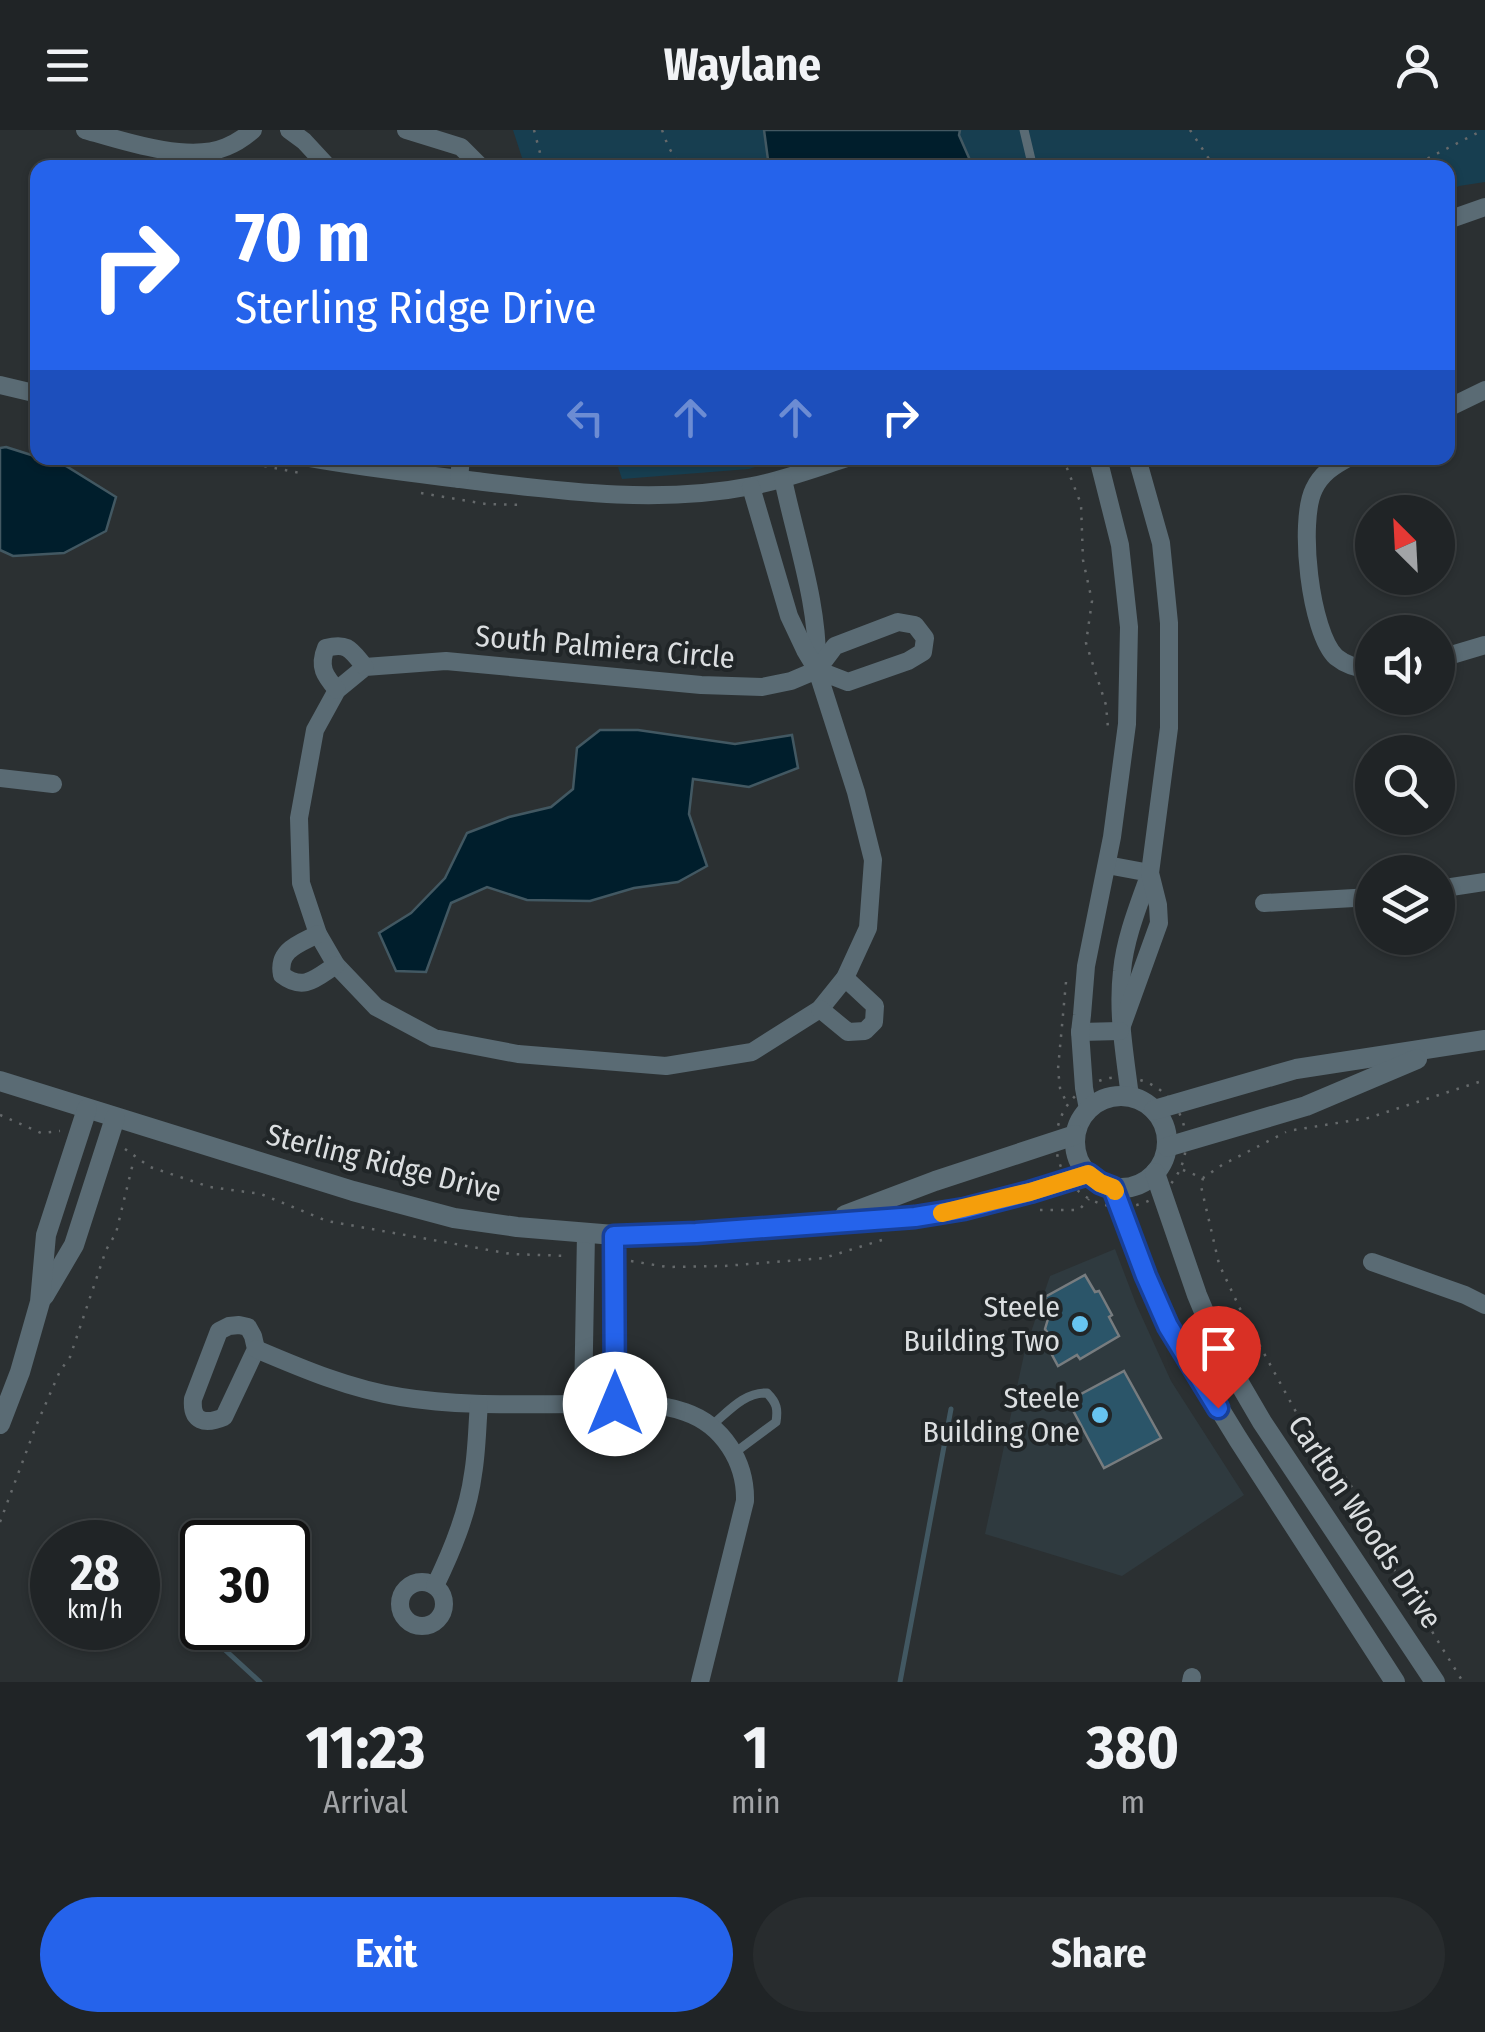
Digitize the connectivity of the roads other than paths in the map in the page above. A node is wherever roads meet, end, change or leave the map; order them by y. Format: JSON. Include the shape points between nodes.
{"nodes":[{"id":1,"x":85,"y":130,"type":"edge"},
{"id":2,"x":253,"y":130,"type":"edge"},
{"id":3,"x":289,"y":130,"type":"edge"},
{"id":4,"x":406,"y":130,"type":"edge"},
{"id":5,"x":1024,"y":130,"type":"edge"},
{"id":6,"x":321,"y":160,"type":"edge"},
{"id":7,"x":474,"y":160,"type":"edge"},
{"id":8,"x":1031,"y":160,"type":"edge"},
{"id":9,"x":1485,"y":207,"type":"edge"},
{"id":10,"x":1455,"y":218,"type":"edge"},
{"id":11,"x":0,"y":385,"type":"edge"},
{"id":12,"x":1485,"y":390,"type":"edge"},
{"id":13,"x":30,"y":392,"type":"edge"},
{"id":14,"x":1455,"y":405,"type":"edge"},
{"id":15,"x":403,"y":465,"type":"edge"},
{"id":16,"x":460,"y":465,"type":"edge"},
{"id":17,"x":825,"y":465,"type":"edge"},
{"id":18,"x":1100,"y":465,"type":"edge"},
{"id":19,"x":1139,"y":465,"type":"edge"},
{"id":20,"x":1336,"y":465,"type":"edge"},
{"id":21,"x":782,"y":478,"type":"junction"},
{"id":22,"x":459,"y":479,"type":"junction"},
{"id":23,"x":752,"y":486,"type":"junction"},
{"id":24,"x":1485,"y":645,"type":"edge"},
{"id":25,"x":1455,"y":654,"type":"edge"},
{"id":26,"x":365,"y":667,"type":"junction"},
{"id":27,"x":1355,"y":668,"type":"edge"},
{"id":28,"x":817,"y":670,"type":"junction"},
{"id":29,"x":337,"y":690,"type":"junction"},
{"id":30,"x":0,"y":778,"type":"edge"},
{"id":31,"x":53,"y":784,"type":"dead end"},
{"id":32,"x":1107,"y":865,"type":"junction"},
{"id":33,"x":1150,"y":872,"type":"junction"},
{"id":34,"x":1485,"y":882,"type":"edge"},
{"id":35,"x":1455,"y":886,"type":"edge"},
{"id":36,"x":1355,"y":898,"type":"edge"},
{"id":37,"x":1264,"y":903,"type":"dead end"},
{"id":38,"x":318,"y":934,"type":"junction"},
{"id":39,"x":336,"y":965,"type":"junction"},
{"id":40,"x":845,"y":978,"type":"junction"},
{"id":41,"x":820,"y":1009,"type":"junction"},
{"id":42,"x":1120,"y":1031,"type":"junction"},
{"id":43,"x":1080,"y":1032,"type":"junction"},
{"id":44,"x":1485,"y":1040,"type":"edge"},
{"id":45,"x":1442,"y":1048,"type":"junction"},
{"id":46,"x":0,"y":1081,"type":"edge"},
{"id":47,"x":1128,"y":1087,"type":"junction"},
{"id":48,"x":1164,"y":1107,"type":"junction"},
{"id":49,"x":87,"y":1109,"type":"junction"},
{"id":50,"x":1088,"y":1110,"type":"junction"},
{"id":51,"x":115,"y":1118,"type":"junction"},
{"id":52,"x":1065,"y":1138,"type":"junction"},
{"id":53,"x":1176,"y":1145,"type":"junction"},
{"id":54,"x":1077,"y":1177,"type":"junction"},
{"id":55,"x":1158,"y":1183,"type":"junction"},
{"id":56,"x":1117,"y":1198,"type":"junction"},
{"id":57,"x":825,"y":1223,"type":"junction"},
{"id":58,"x":586,"y":1233,"type":"junction"},
{"id":59,"x":614,"y":1236,"type":"junction"},
{"id":60,"x":1372,"y":1262,"type":"dead end"},
{"id":61,"x":40,"y":1302,"type":"junction"},
{"id":62,"x":1485,"y":1305,"type":"edge"},
{"id":63,"x":256,"y":1349,"type":"junction"},
{"id":64,"x":479,"y":1404,"type":"junction"},
{"id":65,"x":583,"y":1404,"type":"junction"},
{"id":66,"x":615,"y":1404,"type":"junction"},
{"id":67,"x":1262,"y":1422,"type":"junction"},
{"id":68,"x":0,"y":1424,"type":"edge"},
{"id":69,"x":711,"y":1426,"type":"junction"},
{"id":70,"x":1238,"y":1439,"type":"junction"},
{"id":71,"x":734,"y":1454,"type":"junction"},
{"id":72,"x":434,"y":1586,"type":"dead end"},
{"id":73,"x":700,"y":1682,"type":"edge"},
{"id":74,"x":1396,"y":1682,"type":"edge"},
{"id":75,"x":1435,"y":1682,"type":"edge"}],
"edges":[{"from":1,"to":2,"type":"street","via":[[204,152]]},
{"from":3,"to":6,"type":"street"},
{"from":4,"to":7,"type":"street","via":[[462,147]]},
{"from":5,"to":8,"type":"lane"},
{"from":9,"to":10,"type":"street"},
{"from":11,"to":13,"type":"street"},
{"from":12,"to":14,"type":"street"},
{"from":15,"to":22,"type":"street"},
{"from":16,"to":22,"type":"street"},
{"from":17,"to":21,"type":"street"},
{"from":18,"to":32,"type":"street","via":[[1120,545],[1130,626],[1127,724]]},
{"from":19,"to":33,"type":"street","via":[[1161,542],[1169,624],[1169,728]]},
{"from":20,"to":27,"type":"street","via":[[1313,490],[1306,532],[1310,581],[1314,613],[1334,655]]},
{"from":21,"to":23,"type":"street"},
{"from":21,"to":28,"type":"street","via":[[813,610]]},
{"from":22,"to":23,"type":"street","via":[[594,494]]},
{"from":23,"to":28,"type":"street","via":[[789,616]]},
{"from":24,"to":25,"type":"street"},
{"from":26,"to":28,"type":"street","name":"South Palmiera Circle","via":[[446,660],[762,687]]},
{"from":26,"to":29,"type":"street"},
{"from":26,"to":29,"type":"street","name":"South Palmiera Circle","via":[[351,649],[326,648],[324,674]]},
{"from":28,"to":28,"type":"street","via":[[836,646],[898,622],[914,625],[926,638],[923,652],[908,661],[848,682]]},
{"from":28,"to":40,"type":"street","via":[[874,860],[868,928]]},
{"from":29,"to":38,"type":"street","via":[[314,730],[300,818],[302,883]]},
{"from":30,"to":31,"type":"street"},
{"from":32,"to":33,"type":"street"},
{"from":32,"to":43,"type":"street"},
{"from":33,"to":42,"type":"street","via":[[1122,969]]},
{"from":34,"to":35,"type":"street"},
{"from":36,"to":37,"type":"street"},
{"from":38,"to":39,"type":"street"},
{"from":38,"to":39,"type":"street","via":[[287,950],[282,975],[293,984],[308,983]]},
{"from":39,"to":41,"type":"street","via":[[376,1007],[434,1038],[518,1054],[666,1066],[708,1061],[752,1052]]},
{"from":40,"to":41,"type":"street"},
{"from":40,"to":41,"type":"street","via":[[875,1006],[874,1022],[865,1031],[848,1032]]},
{"from":42,"to":43,"type":"street"},
{"from":42,"to":47,"type":"street"},
{"from":43,"to":50,"type":"street"},
{"from":44,"to":45,"type":"street"},
{"from":45,"to":48,"type":"street","via":[[1296,1069]]},
{"from":45,"to":53,"type":"street","via":[[1306,1106]]},
{"from":46,"to":49,"type":"street","name":"Sterling Ridge Drive"},
{"from":47,"to":48,"type":"street","via":[[1143,1102]]},
{"from":47,"to":50,"type":"street"},
{"from":48,"to":53,"type":"street","via":[[1166,1134]]},
{"from":49,"to":51,"type":"street","name":"Sterling Ridge Drive"},
{"from":49,"to":61,"type":"street","via":[[46,1235]]},
{"from":50,"to":52,"type":"street"},
{"from":51,"to":58,"type":"street","name":"Sterling Ridge Drive","via":[[454,1218]]},
{"from":51,"to":61,"type":"street","via":[[74,1246]]},
{"from":52,"to":54,"type":"street","via":[[1077,1156]]},
{"from":52,"to":57,"type":"street","name":"Sterling Ridge Drive"},
{"from":53,"to":55,"type":"street"},
{"from":54,"to":56,"type":"street","via":[[1100,1183]]},
{"from":54,"to":57,"type":"street","name":"Sterling Ridge Drive","via":[[964,1209]]},
{"from":55,"to":56,"type":"street"},
{"from":55,"to":67,"type":"street","name":"Carlton Woods Drive","via":[[1220,1350]]},
{"from":56,"to":70,"type":"street","name":"Carlton Woods Drive","via":[[1168,1326]]},
{"from":57,"to":59,"type":"street","name":"Sterling Ridge Drive"},
{"from":58,"to":59,"type":"street","name":"Sterling Ridge Drive"},
{"from":58,"to":65,"type":"street"},
{"from":59,"to":66,"type":"street"},
{"from":60,"to":62,"type":"street"},
{"from":61,"to":68,"type":"street"},
{"from":63,"to":63,"type":"street","via":[[248,1326],[219,1331],[194,1398],[196,1416],[214,1422],[224,1417]]},
{"from":63,"to":64,"type":"street","via":[[356,1388]]},
{"from":64,"to":65,"type":"street"},
{"from":64,"to":72,"type":"street","via":[[469,1498]]},
{"from":65,"to":66,"type":"street"},
{"from":66,"to":69,"type":"street","via":[[684,1411]]},
{"from":67,"to":70,"type":"street"},
{"from":67,"to":75,"type":"street","name":"Carlton Woods Drive"},
{"from":69,"to":71,"type":"street"},
{"from":69,"to":71,"type":"lane","via":[[748,1396],[767,1393],[775,1401],[776,1422]]},
{"from":70,"to":74,"type":"street","name":"Carlton Woods Drive"},
{"from":71,"to":73,"type":"street","via":[[744,1501]]}]}
